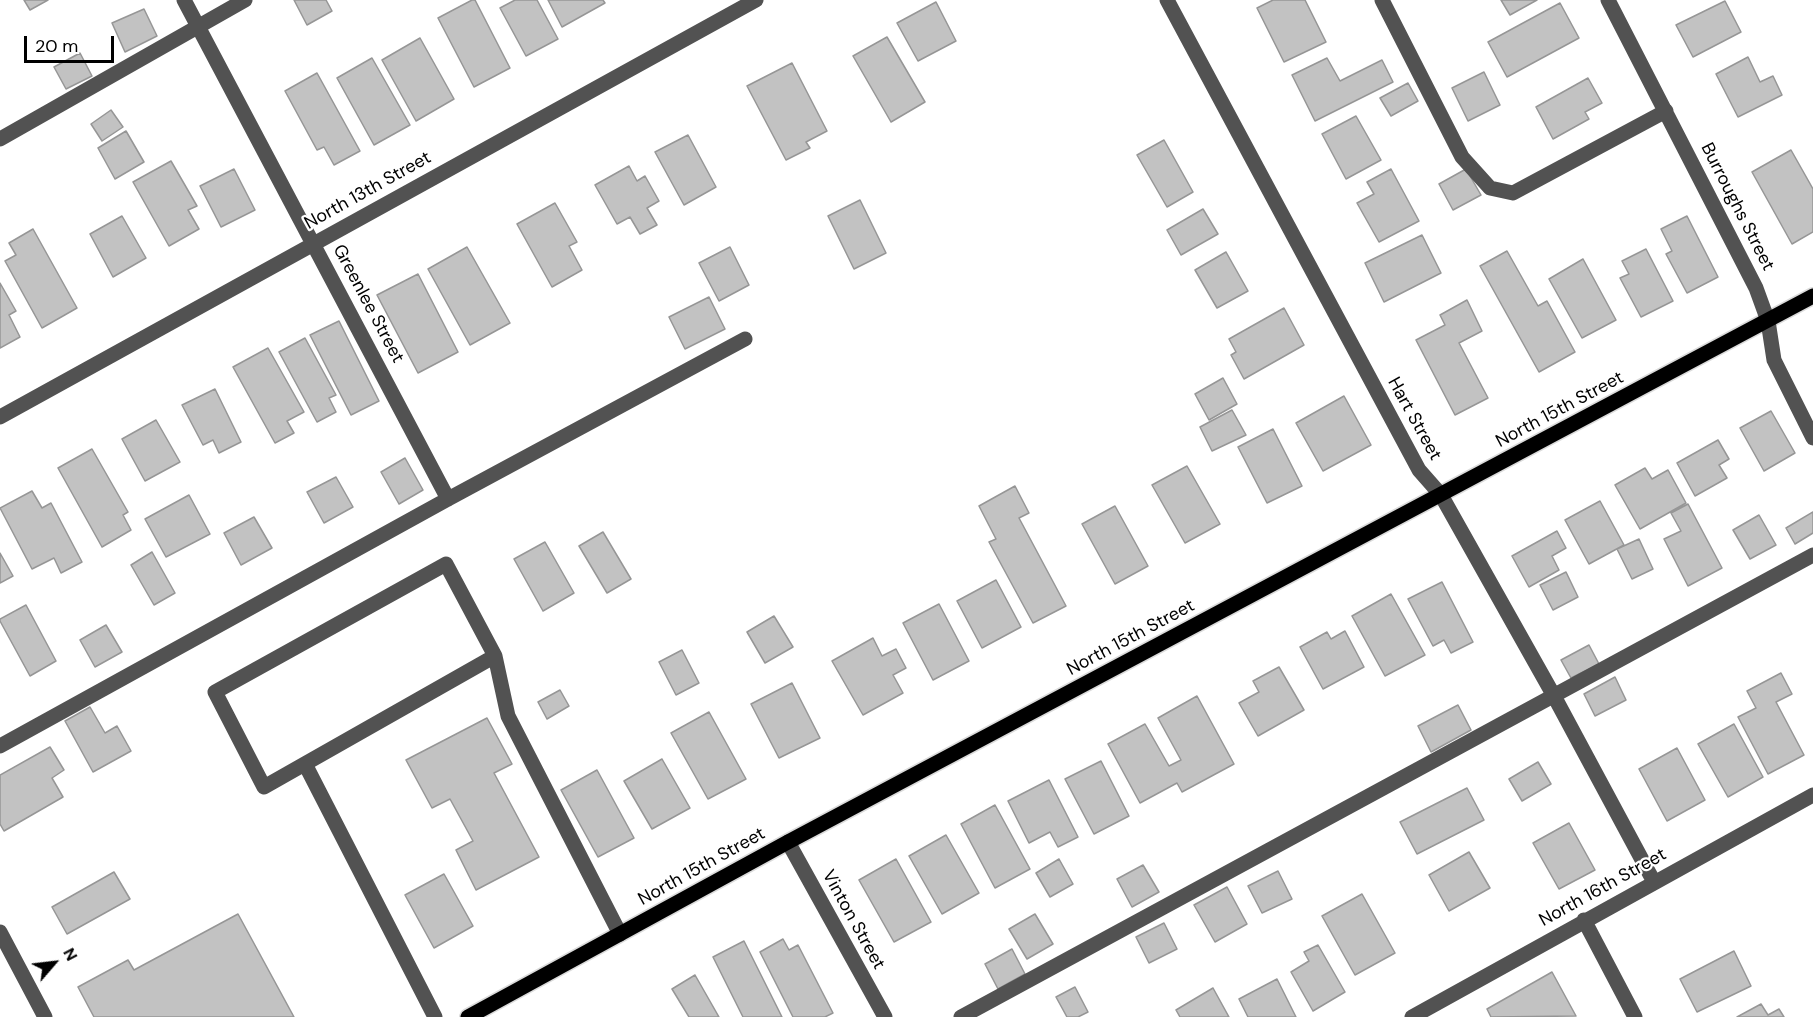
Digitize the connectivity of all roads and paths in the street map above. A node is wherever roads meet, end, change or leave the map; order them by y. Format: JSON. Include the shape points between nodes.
{"nodes":[{"id":1,"x":184,"y":0,"type":"edge"},
{"id":2,"x":245,"y":0,"type":"edge"},
{"id":3,"x":756,"y":0,"type":"edge"},
{"id":4,"x":1167,"y":0,"type":"edge"},
{"id":5,"x":1382,"y":0,"type":"edge"},
{"id":6,"x":1608,"y":0,"type":"edge"},
{"id":7,"x":198,"y":27,"type":"junction"},
{"id":8,"x":1666,"y":111,"type":"junction"},
{"id":9,"x":0,"y":139,"type":"edge"},
{"id":10,"x":314,"y":243,"type":"junction"},
{"id":11,"x":1813,"y":296,"type":"edge"},
{"id":12,"x":1768,"y":321,"type":"junction"},
{"id":13,"x":745,"y":339,"type":"dead end"},
{"id":14,"x":0,"y":417,"type":"edge"},
{"id":15,"x":1813,"y":438,"type":"edge"},
{"id":16,"x":1441,"y":495,"type":"junction"},
{"id":17,"x":448,"y":499,"type":"junction"},
{"id":18,"x":1813,"y":555,"type":"edge"},
{"id":19,"x":495,"y":656,"type":"junction"},
{"id":20,"x":1554,"y":696,"type":"junction"},
{"id":21,"x":0,"y":746,"type":"edge"},
{"id":22,"x":305,"y":764,"type":"junction"},
{"id":23,"x":1813,"y":795,"type":"edge"},
{"id":24,"x":788,"y":842,"type":"junction"},
{"id":25,"x":1654,"y":882,"type":"junction"},
{"id":26,"x":1584,"y":920,"type":"junction"},
{"id":27,"x":0,"y":932,"type":"edge"},
{"id":28,"x":620,"y":934,"type":"junction"},
{"id":29,"x":45,"y":1017,"type":"edge"},
{"id":30,"x":435,"y":1017,"type":"edge"},
{"id":31,"x":468,"y":1017,"type":"edge"},
{"id":32,"x":885,"y":1017,"type":"edge"},
{"id":33,"x":961,"y":1017,"type":"edge"},
{"id":34,"x":1412,"y":1017,"type":"edge"},
{"id":35,"x":1635,"y":1017,"type":"edge"}],
"edges":[{"from":1,"to":7,"type":"street","name":"Greenlee Street"},
{"from":2,"to":7,"type":"street"},
{"from":3,"to":10,"type":"street","name":"North 13th Street"},
{"from":4,"to":16,"type":"street","name":"Hart Street","via":[[1419,470]]},
{"from":5,"to":8,"type":"street","via":[[1462,157],[1490,188],[1513,194]]},
{"from":6,"to":8,"type":"street","name":"Burroughs Street"},
{"from":7,"to":9,"type":"street"},
{"from":7,"to":10,"type":"street","name":"Greenlee Street"},
{"from":8,"to":12,"type":"street","name":"Burroughs Street","via":[[1756,288]]},
{"from":10,"to":14,"type":"street","name":"North 13th Street"},
{"from":10,"to":17,"type":"street","name":"Greenlee Street"},
{"from":11,"to":12,"type":"main road","name":"North 15th Street"},
{"from":12,"to":15,"type":"street","name":"Burroughs Street","via":[[1774,360]]},
{"from":12,"to":16,"type":"main road","name":"North 15th Street"},
{"from":13,"to":17,"type":"street"},
{"from":16,"to":20,"type":"street","name":"Hart Street"},
{"from":16,"to":24,"type":"main road","name":"North 15th Street"},
{"from":17,"to":21,"type":"street"},
{"from":18,"to":20,"type":"street"},
{"from":19,"to":22,"type":"street"},
{"from":19,"to":22,"type":"street","via":[[446,564],[215,692],[264,787]]},
{"from":19,"to":28,"type":"street","via":[[508,716]]},
{"from":20,"to":25,"type":"street","name":"Hart Street"},
{"from":20,"to":33,"type":"street"},
{"from":22,"to":30,"type":"street"},
{"from":23,"to":25,"type":"street","name":"North 16th Street"},
{"from":24,"to":28,"type":"main road","name":"North 15th Street"},
{"from":24,"to":32,"type":"street","name":"Vinton Street"},
{"from":25,"to":26,"type":"street","name":"North 16th Street"},
{"from":26,"to":34,"type":"street","name":"North 16th Street"},
{"from":26,"to":35,"type":"street"},
{"from":27,"to":29,"type":"street"},
{"from":28,"to":31,"type":"main road","name":"North 15th Street"}]}
